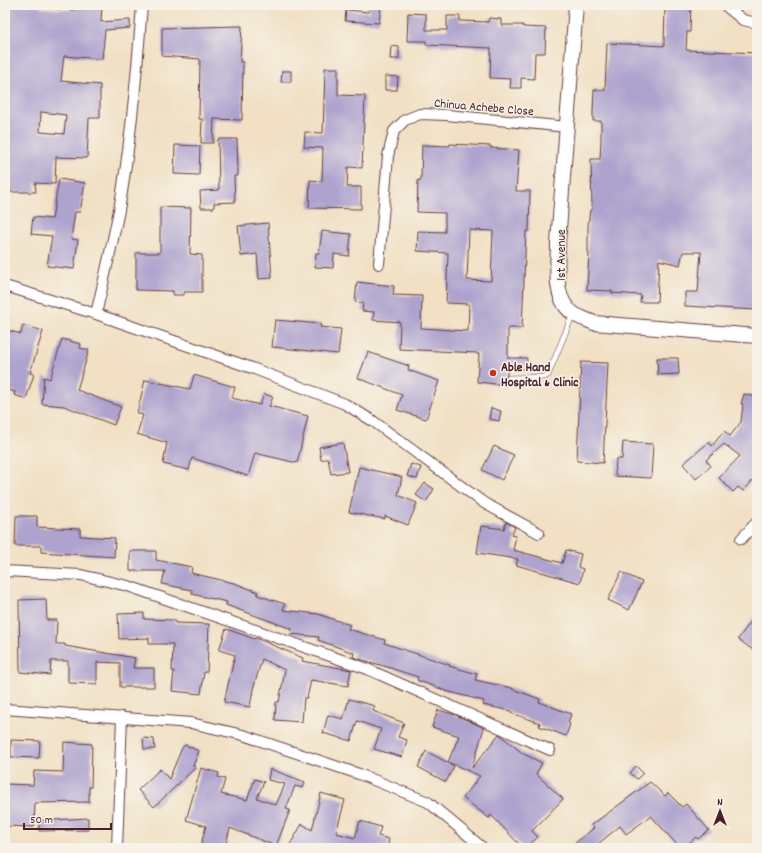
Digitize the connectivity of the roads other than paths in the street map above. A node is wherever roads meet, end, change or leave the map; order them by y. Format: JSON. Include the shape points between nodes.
{"nodes":[{"id":1,"x":142,"y":5,"type":"edge"},
{"id":2,"x":576,"y":5,"type":"edge"},
{"id":3,"x":727,"y":5,"type":"edge"},
{"id":4,"x":757,"y":23,"type":"edge"},
{"id":5,"x":567,"y":127,"type":"junction"},
{"id":6,"x":379,"y":264,"type":"dead end"},
{"id":7,"x":5,"y":286,"type":"edge"},
{"id":8,"x":573,"y":313,"type":"junction"},
{"id":9,"x":96,"y":314,"type":"junction"},
{"id":10,"x":757,"y":336,"type":"edge"},
{"id":11,"x":509,"y":378,"type":"dead end"},
{"id":12,"x":757,"y":522,"type":"edge"},
{"id":13,"x":540,"y":533,"type":"dead end"},
{"id":14,"x":741,"y":539,"type":"dead end"},
{"id":15,"x":5,"y":571,"type":"edge"},
{"id":16,"x":5,"y":710,"type":"edge"},
{"id":17,"x":122,"y":717,"type":"junction"},
{"id":18,"x":550,"y":750,"type":"dead end"},
{"id":19,"x":117,"y":848,"type":"edge"},
{"id":20,"x":483,"y":848,"type":"edge"}],
"edges":[{"from":1,"to":9,"type":"street","via":[[129,148],[119,210]]},
{"from":2,"to":5,"type":"street","name":"1st Avenue"},
{"from":3,"to":4,"type":"street","via":[[743,20]]},
{"from":5,"to":6,"type":"street","name":"Chinua Achebe Close","via":[[447,114],[420,114],[405,120],[394,131],[388,156]]},
{"from":5,"to":8,"type":"street","name":"1st Avenue","via":[[558,275],[561,298]]},
{"from":7,"to":9,"type":"street"},
{"from":8,"to":10,"type":"street","name":"1st Avenue","via":[[594,323]]},
{"from":8,"to":11,"type":"lane","via":[[548,375]]},
{"from":9,"to":13,"type":"street","via":[[252,368],[345,404],[373,421],[484,503]]},
{"from":12,"to":14,"type":"street"},
{"from":15,"to":18,"type":"street","via":[[80,575],[128,586],[365,668]]},
{"from":16,"to":17,"type":"street"},
{"from":17,"to":19,"type":"street"},
{"from":17,"to":20,"type":"street","via":[[191,723],[243,735],[359,774],[428,802]]}]}
